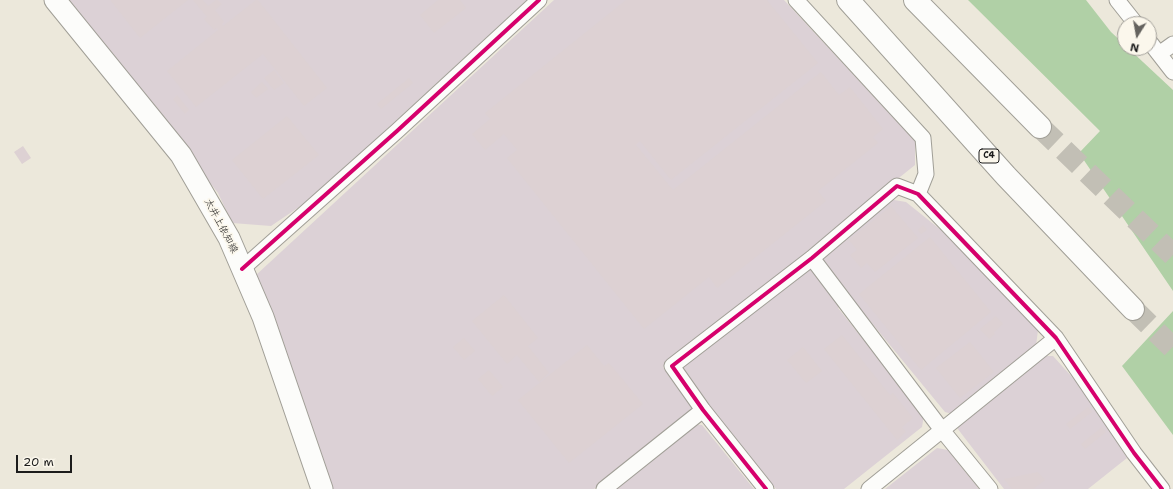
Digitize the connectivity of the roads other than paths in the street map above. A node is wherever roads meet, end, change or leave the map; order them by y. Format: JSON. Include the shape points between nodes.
{"nodes":[{"id":1,"x":55,"y":0,"type":"edge"},
{"id":2,"x":539,"y":0,"type":"edge"},
{"id":3,"x":796,"y":0,"type":"edge"},
{"id":4,"x":848,"y":0,"type":"edge"},
{"id":5,"x":915,"y":0,"type":"edge"},
{"id":6,"x":920,"y":0,"type":"edge"},
{"id":7,"x":1117,"y":0,"type":"edge"},
{"id":8,"x":1130,"y":16,"type":"edge"},
{"id":9,"x":936,"y":21,"type":"junction"},
{"id":10,"x":1173,"y":44,"type":"edge"},
{"id":11,"x":1157,"y":51,"type":"edge"},
{"id":12,"x":1159,"y":54,"type":"junction"},
{"id":13,"x":1173,"y":72,"type":"edge"},
{"id":14,"x":1040,"y":127,"type":"tunnel mouth"},
{"id":15,"x":918,"y":194,"type":"junction"},
{"id":16,"x":812,"y":258,"type":"junction"},
{"id":17,"x":242,"y":269,"type":"junction"},
{"id":18,"x":1133,"y":309,"type":"tunnel mouth"},
{"id":19,"x":1056,"y":338,"type":"junction"},
{"id":20,"x":703,"y":410,"type":"junction"},
{"id":21,"x":942,"y":430,"type":"junction"},
{"id":22,"x":322,"y":489,"type":"edge"},
{"id":23,"x":604,"y":489,"type":"edge"},
{"id":24,"x":766,"y":489,"type":"edge"},
{"id":25,"x":869,"y":489,"type":"edge"},
{"id":26,"x":990,"y":489,"type":"edge"},
{"id":27,"x":1162,"y":489,"type":"edge"}],
"edges":[{"from":1,"to":17,"type":"main road","name":"太井上依知線","via":[[181,155],[229,238]]},
{"from":2,"to":17,"type":"street"},
{"from":3,"to":15,"type":"street","via":[[923,138],[926,174]]},
{"from":4,"to":18,"type":"highway","number":"C4","via":[[1006,176]]},
{"from":5,"to":9,"type":"highway"},
{"from":6,"to":9,"type":"highway"},
{"from":7,"to":8,"type":"street"},
{"from":9,"to":14,"type":"highway"},
{"from":10,"to":12,"type":"street"},
{"from":11,"to":12,"type":"street"},
{"from":12,"to":13,"type":"street"},
{"from":15,"to":16,"type":"street","via":[[897,186]]},
{"from":15,"to":19,"type":"street"},
{"from":16,"to":20,"type":"street","via":[[672,366]]},
{"from":16,"to":21,"type":"street"},
{"from":17,"to":22,"type":"main road","name":"太井上依知線","via":[[263,317]]},
{"from":19,"to":21,"type":"street"},
{"from":19,"to":27,"type":"street","via":[[1134,454]]},
{"from":20,"to":23,"type":"street"},
{"from":20,"to":24,"type":"street"},
{"from":21,"to":25,"type":"street"},
{"from":21,"to":26,"type":"street"}]}
